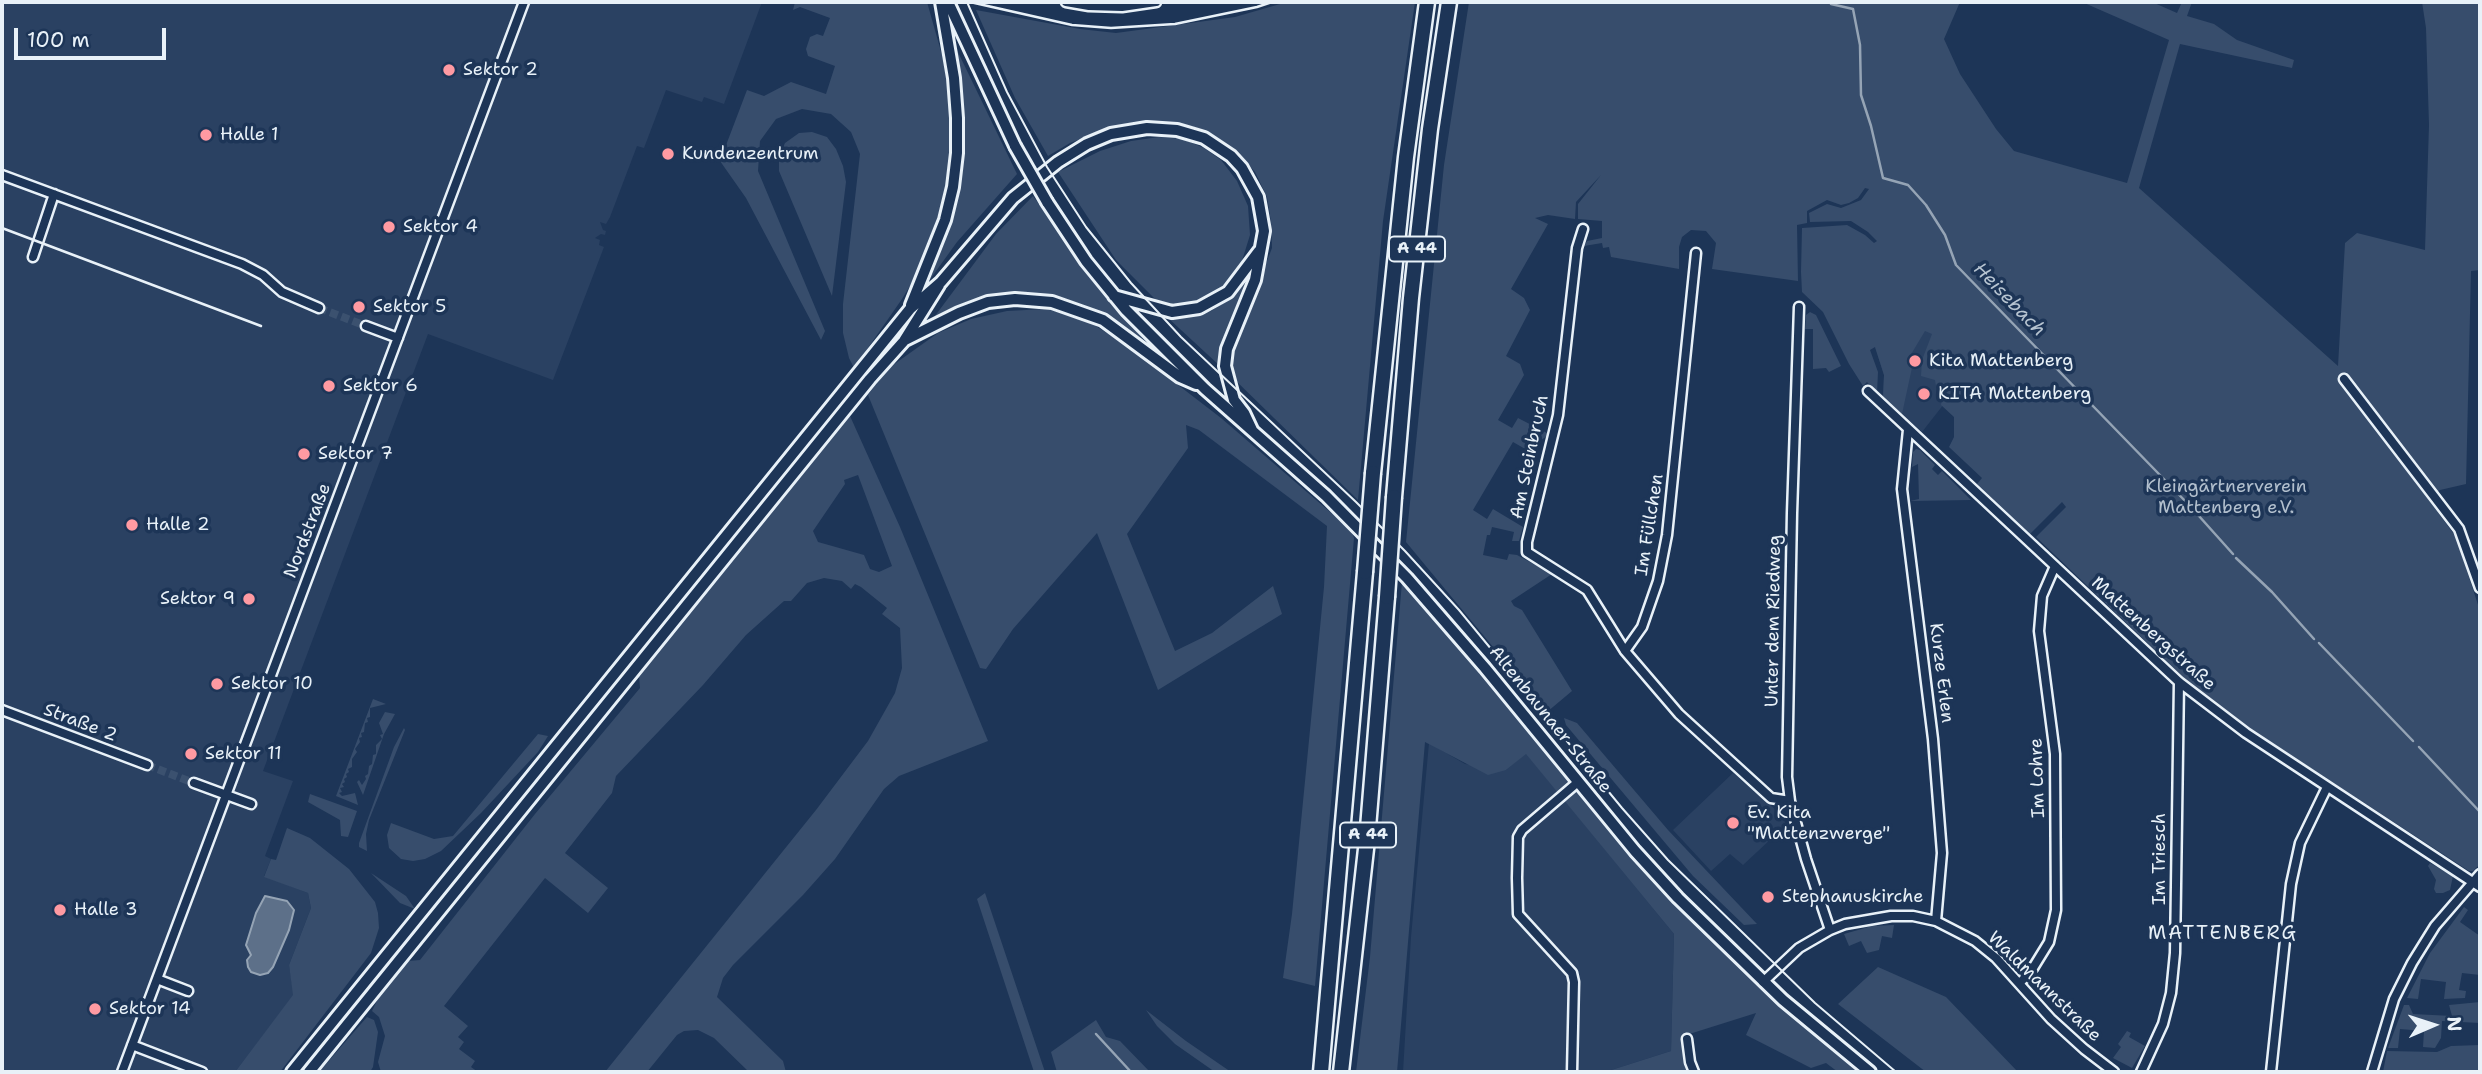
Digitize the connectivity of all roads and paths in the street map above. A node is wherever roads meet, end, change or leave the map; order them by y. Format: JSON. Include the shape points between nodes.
{"nodes":[{"id":1,"x":524,"y":2,"type":"edge"},
{"id":2,"x":941,"y":2,"type":"edge"},
{"id":3,"x":948,"y":2,"type":"edge"},
{"id":4,"x":1066,"y":2,"type":"edge"},
{"id":5,"x":1156,"y":2,"type":"edge"},
{"id":6,"x":1427,"y":2,"type":"edge"},
{"id":7,"x":1449,"y":2,"type":"edge"},
{"id":8,"x":2,"y":175,"type":"edge"},
{"id":9,"x":54,"y":194,"type":"junction"},
{"id":10,"x":1583,"y":229,"type":"dead end"},
{"id":11,"x":1262,"y":246,"type":"junction"},
{"id":12,"x":1696,"y":253,"type":"dead end"},
{"id":13,"x":33,"y":257,"type":"dead end"},
{"id":14,"x":940,"y":282,"type":"junction"},
{"id":15,"x":1114,"y":296,"type":"junction"},
{"id":16,"x":1799,"y":307,"type":"dead end"},
{"id":17,"x":319,"y":308,"type":"tunnel mouth"},
{"id":18,"x":910,"y":309,"type":"junction"},
{"id":19,"x":366,"y":326,"type":"tunnel mouth"},
{"id":20,"x":398,"y":338,"type":"junction"},
{"id":21,"x":904,"y":341,"type":"junction"},
{"id":22,"x":2344,"y":379,"type":"dead end"},
{"id":23,"x":1205,"y":389,"type":"junction"},
{"id":24,"x":1868,"y":391,"type":"dead end"},
{"id":25,"x":1252,"y":430,"type":"junction"},
{"id":26,"x":1908,"y":430,"type":"junction"},
{"id":27,"x":2055,"y":566,"type":"junction"},
{"id":28,"x":2480,"y":588,"type":"edge"},
{"id":29,"x":1625,"y":650,"type":"junction"},
{"id":30,"x":2179,"y":682,"type":"junction"},
{"id":31,"x":2,"y":710,"type":"edge"},
{"id":32,"x":147,"y":765,"type":"tunnel mouth"},
{"id":33,"x":1578,"y":782,"type":"junction"},
{"id":34,"x":194,"y":783,"type":"tunnel mouth"},
{"id":35,"x":2327,"y":787,"type":"junction"},
{"id":36,"x":226,"y":795,"type":"junction"},
{"id":37,"x":1790,"y":801,"type":"junction"},
{"id":38,"x":251,"y":804,"type":"dead end"},
{"id":39,"x":2480,"y":874,"type":"edge"},
{"id":40,"x":2471,"y":882,"type":"junction"},
{"id":41,"x":2480,"y":887,"type":"edge"},
{"id":42,"x":1936,"y":921,"type":"junction"},
{"id":43,"x":1830,"y":929,"type":"junction"},
{"id":44,"x":157,"y":979,"type":"junction"},
{"id":45,"x":1763,"y":982,"type":"junction"},
{"id":46,"x":2020,"y":983,"type":"junction"},
{"id":47,"x":187,"y":991,"type":"dead end"},
{"id":48,"x":1687,"y":1039,"type":"dead end"},
{"id":49,"x":132,"y":1045,"type":"junction"},
{"id":50,"x":122,"y":1072,"type":"edge"},
{"id":51,"x":202,"y":1072,"type":"edge"},
{"id":52,"x":292,"y":1072,"type":"edge"},
{"id":53,"x":309,"y":1072,"type":"edge"},
{"id":54,"x":1321,"y":1072,"type":"edge"},
{"id":55,"x":1341,"y":1072,"type":"edge"},
{"id":56,"x":1572,"y":1072,"type":"edge"},
{"id":57,"x":1694,"y":1072,"type":"edge"},
{"id":58,"x":1870,"y":1072,"type":"edge"},
{"id":59,"x":2114,"y":1072,"type":"edge"},
{"id":60,"x":2141,"y":1072,"type":"edge"},
{"id":61,"x":2271,"y":1072,"type":"edge"},
{"id":62,"x":2372,"y":1072,"type":"edge"}],
"edges":[{"from":1,"to":20,"type":"street","name":"Nordstraße"},
{"from":2,"to":18,"type":"main road","via":[[954,78],[957,153],[945,219]]},
{"from":3,"to":15,"type":"main road","bridge":true,"via":[[1015,146],[1047,202]]},
{"from":4,"to":5,"type":"street","via":[[1122,7]]},
{"from":6,"to":54,"type":"highway","number":"A 44","bridge":true,"via":[[1373,473]]},
{"from":7,"to":55,"type":"highway","number":"A 44","bridge":true,"via":[[1413,285],[1367,840]]},
{"from":8,"to":9,"type":"street"},
{"from":9,"to":13,"type":"street"},
{"from":9,"to":17,"type":"street","via":[[242,264],[282,292]]},
{"from":10,"to":29,"type":"street","name":"Am Steinbruch","via":[[1577,247],[1558,415],[1527,552],[1587,590]]},
{"from":11,"to":14,"type":"main road","via":[[1258,197],[1231,156],[1191,134],[1139,129],[1087,144],[1044,172],[1000,212]]},
{"from":11,"to":15,"type":"main road","via":[[1228,292],[1199,308],[1171,312]]},
{"from":11,"to":25,"type":"main road","via":[[1225,366],[1234,400]]},
{"from":12,"to":29,"type":"street","name":"Im Füllchen","via":[[1667,535],[1642,627]]},
{"from":14,"to":18,"type":"main road"},
{"from":14,"to":21,"type":"main road"},
{"from":15,"to":23,"type":"main road"},
{"from":16,"to":37,"type":"street","name":"Unter dem Riedweg","via":[[1787,740]]},
{"from":18,"to":52,"type":"main road"},
{"from":19,"to":20,"type":"street"},
{"from":20,"to":36,"type":"street","name":"Nordstraße"},
{"from":21,"to":23,"type":"main road","via":[[988,302],[1052,302],[1102,320],[1180,377]]},
{"from":21,"to":53,"type":"main road"},
{"from":22,"to":28,"type":"street","via":[[2459,529]]},
{"from":23,"to":25,"type":"main road","name":"Altenbaunaer Straße"},
{"from":24,"to":26,"type":"street","name":"Mattenbergstraße"},
{"from":25,"to":33,"type":"main road","name":"Altenbaunaer Straße","via":[[1326,496],[1406,578]]},
{"from":26,"to":27,"type":"street","name":"Mattenbergstraße"},
{"from":26,"to":42,"type":"street","name":"Kurze Erlen","via":[[1902,489],[1934,739],[1942,853]]},
{"from":27,"to":30,"type":"street","name":"Mattenbergstraße"},
{"from":27,"to":46,"type":"street","name":"Im Lohre","via":[[2042,596],[2039,631],[2055,754],[2056,910],[2049,942]]},
{"from":29,"to":37,"type":"street","via":[[1679,714],[1771,798]]},
{"from":30,"to":35,"type":"street","name":"Mattenbergstraße"},
{"from":30,"to":60,"type":"street","name":"Im Triesch","via":[[2171,993],[2163,1024]]},
{"from":31,"to":32,"type":"street","name":"Straße 2"},
{"from":33,"to":45,"type":"main road","name":"Altenbaunaer Straße","via":[[1678,898]]},
{"from":33,"to":56,"type":"street","via":[[1522,830],[1517,878],[1518,914],[1572,973]]},
{"from":34,"to":36,"type":"street"},
{"from":35,"to":40,"type":"street","name":"Mattenbergstraße"},
{"from":35,"to":61,"type":"street","via":[[2300,843],[2291,884]]},
{"from":36,"to":38,"type":"street"},
{"from":36,"to":44,"type":"street","name":"Nordstraße"},
{"from":37,"to":43,"type":"street","name":"Unter dem Riedweg"},
{"from":39,"to":40,"type":"street"},
{"from":40,"to":41,"type":"street","name":"Mattenbergstraße"},
{"from":40,"to":62,"type":"street","via":[[2435,926],[2393,999]]},
{"from":42,"to":43,"type":"street","name":"Waldmannstraße","via":[[1891,916]]},
{"from":42,"to":46,"type":"street","name":"Waldmannstraße","via":[[1975,941]]},
{"from":43,"to":45,"type":"street","name":"Waldmannstraße","via":[[1799,948]]},
{"from":44,"to":47,"type":"street"},
{"from":44,"to":49,"type":"street","name":"Nordstraße"},
{"from":45,"to":58,"type":"main road","name":"Altenbaunaer Straße"},
{"from":46,"to":59,"type":"street","name":"Waldmannstraße","via":[[2059,1026]]},
{"from":48,"to":57,"type":"street"},
{"from":49,"to":50,"type":"street","name":"Nordstraße"},
{"from":49,"to":51,"type":"street"}]}
